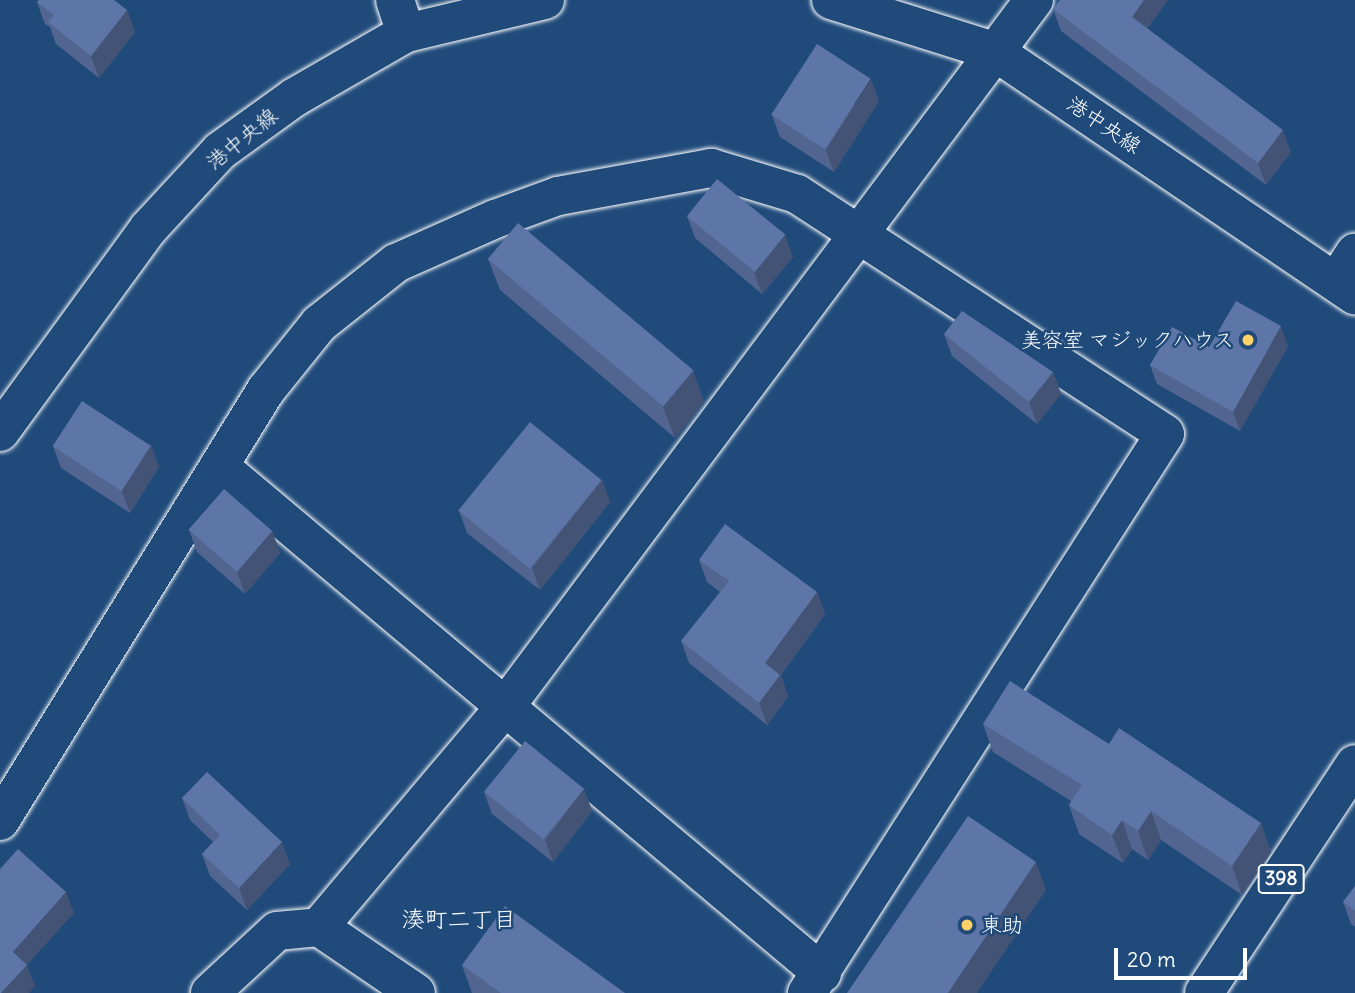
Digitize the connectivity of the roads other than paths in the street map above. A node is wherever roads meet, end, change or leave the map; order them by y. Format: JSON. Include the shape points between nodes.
{"nodes":[{"id":1,"x":545,"y":0,"type":"edge"},
{"id":2,"x":831,"y":0,"type":"edge"},
{"id":3,"x":1034,"y":0,"type":"edge"},
{"id":4,"x":401,"y":16,"type":"edge"},
{"id":5,"x":994,"y":51,"type":"junction"},
{"id":6,"x":859,"y":231,"type":"junction"},
{"id":7,"x":1349,"y":277,"type":"edge"},
{"id":8,"x":12,"y":388,"type":"edge"},
{"id":9,"x":0,"y":432,"type":"edge"},
{"id":10,"x":219,"y":466,"type":"junction"},
{"id":11,"x":508,"y":703,"type":"junction"},
{"id":12,"x":1355,"y":764,"type":"edge"},
{"id":13,"x":0,"y":821,"type":"edge"},
{"id":14,"x":319,"y":927,"type":"junction"},
{"id":15,"x":814,"y":983,"type":"edge"},
{"id":16,"x":210,"y":993,"type":"edge"},
{"id":17,"x":416,"y":993,"type":"edge"},
{"id":18,"x":1205,"y":993,"type":"edge"}],
"edges":[{"from":1,"to":4,"type":"main road","name":"港中央線"},
{"from":2,"to":5,"type":"main road","name":"港中央線"},
{"from":3,"to":5,"type":"main road"},
{"from":4,"to":8,"type":"main road","name":"港中央線","via":[[220,151]]},
{"from":5,"to":6,"type":"main road"},
{"from":5,"to":7,"type":"main road","name":"港中央線"},
{"from":6,"to":10,"type":"main road","via":[[797,194],[711,168],[558,196],[507,214],[396,263],[319,324],[266,390]]},
{"from":6,"to":11,"type":"main road"},
{"from":6,"to":15,"type":"main road","via":[[1165,434]]},
{"from":8,"to":9,"type":"main road","name":"港中央線"},
{"from":10,"to":11,"type":"main road"},
{"from":10,"to":13,"type":"main road"},
{"from":11,"to":14,"type":"main road"},
{"from":11,"to":15,"type":"main road"},
{"from":12,"to":18,"type":"main road","number":"398"},
{"from":14,"to":16,"type":"main road","via":[[277,931]]},
{"from":14,"to":17,"type":"main road"}]}
